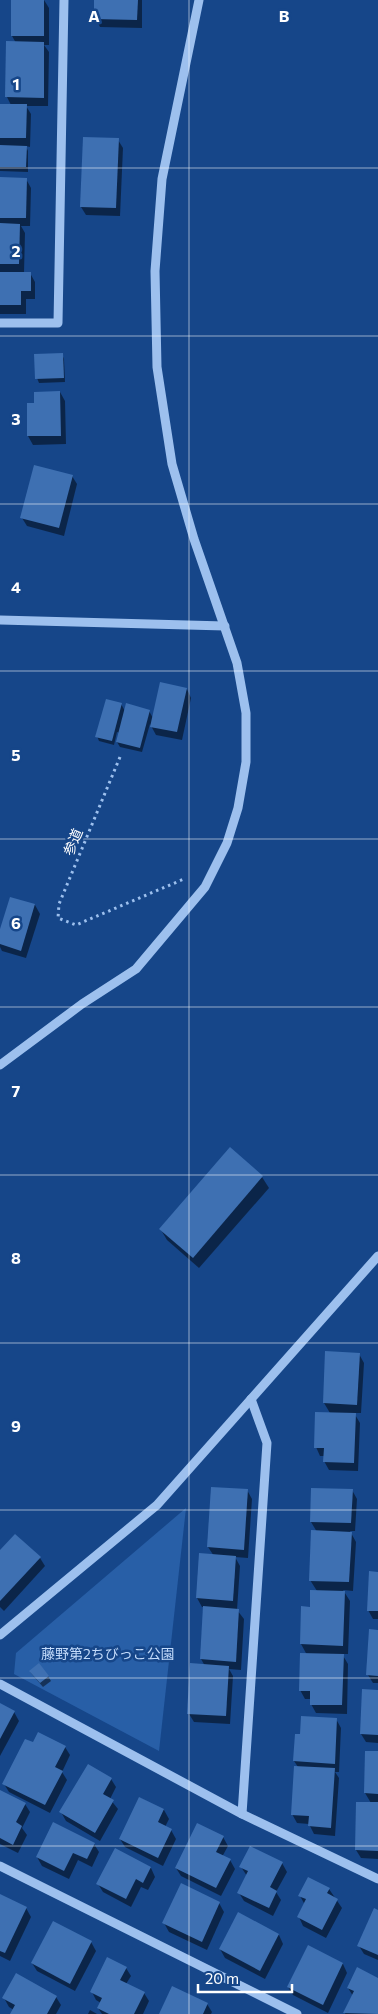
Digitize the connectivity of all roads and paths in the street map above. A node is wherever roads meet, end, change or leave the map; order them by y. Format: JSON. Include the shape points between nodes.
{"nodes":[{"id":1,"x":64,"y":0,"type":"edge"},
{"id":2,"x":199,"y":0,"type":"edge"},
{"id":3,"x":0,"y":323,"type":"edge"},
{"id":4,"x":0,"y":620,"type":"edge"},
{"id":5,"x":225,"y":626,"type":"junction"},
{"id":6,"x":120,"y":757,"type":"dead end"},
{"id":7,"x":218,"y":865,"type":"junction"},
{"id":8,"x":0,"y":1066,"type":"edge"},
{"id":9,"x":378,"y":1256,"type":"edge"},
{"id":10,"x":251,"y":1399,"type":"junction"},
{"id":11,"x":0,"y":1635,"type":"edge"},
{"id":12,"x":0,"y":1684,"type":"edge"},
{"id":13,"x":242,"y":1814,"type":"junction"},
{"id":14,"x":0,"y":1866,"type":"edge"},
{"id":15,"x":378,"y":1879,"type":"edge"},
{"id":16,"x":297,"y":2014,"type":"edge"}],
"edges":[{"from":1,"to":3,"type":"street","via":[[58,323]]},
{"from":2,"to":5,"type":"street","via":[[162,179],[155,271],[157,367],[172,464]]},
{"from":4,"to":5,"type":"street"},
{"from":5,"to":7,"type":"street","via":[[237,662],[246,713],[246,762],[238,808]]},
{"from":6,"to":7,"type":"path","name":"参道","via":[[59,904],[58,918],[76,925]]},
{"from":7,"to":8,"type":"street","via":[[204,887],[136,969],[82,1004]]},
{"from":9,"to":10,"type":"street"},
{"from":10,"to":11,"type":"street","via":[[157,1505]]},
{"from":10,"to":13,"type":"street","via":[[267,1443]]},
{"from":12,"to":13,"type":"street"},
{"from":13,"to":15,"type":"street"},
{"from":14,"to":16,"type":"street"}]}
